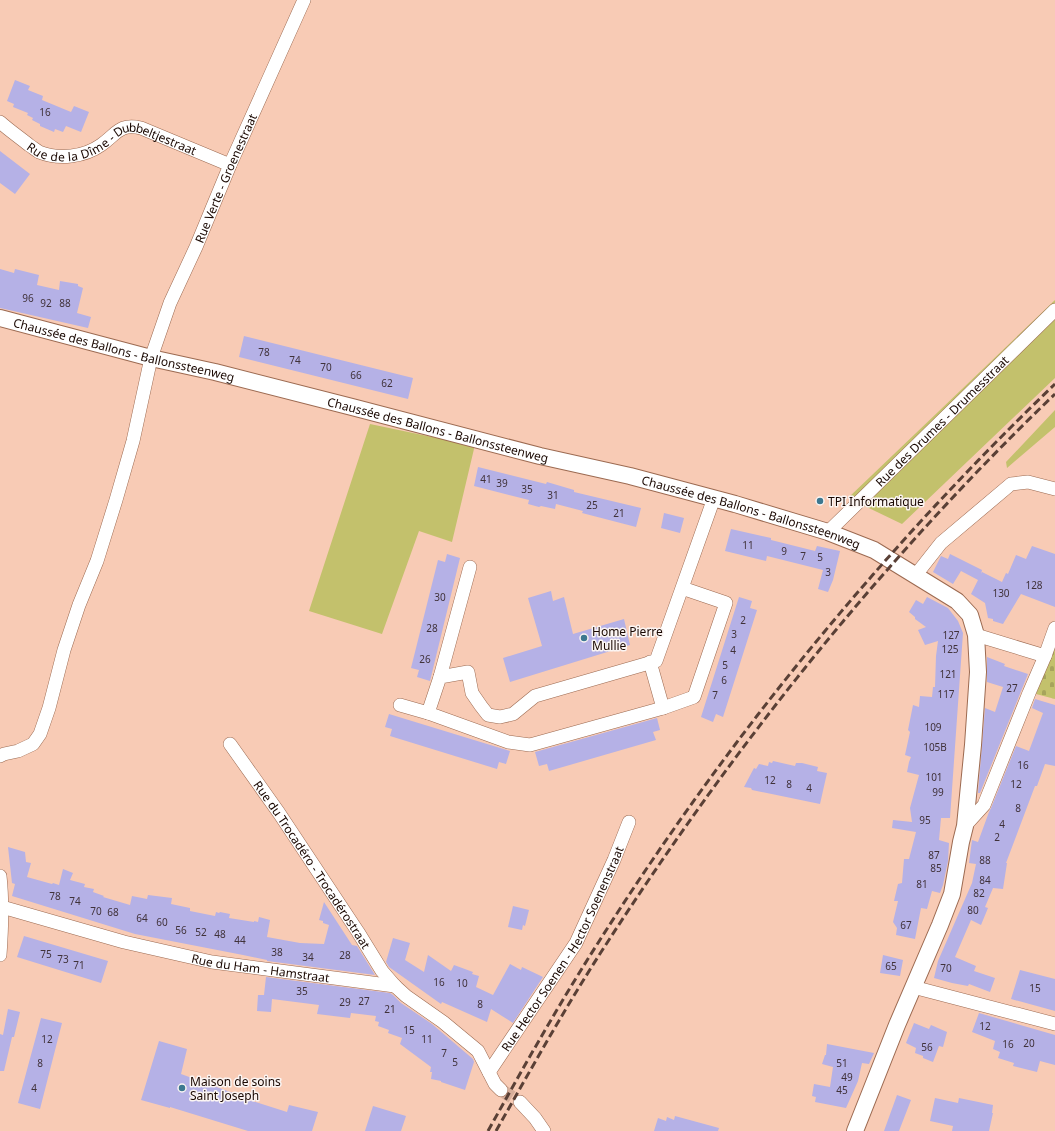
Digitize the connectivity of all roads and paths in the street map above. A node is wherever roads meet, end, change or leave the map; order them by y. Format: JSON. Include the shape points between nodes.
{"nodes":[{"id":1,"x":304,"y":0,"type":"edge"},
{"id":2,"x":0,"y":122,"type":"edge"},
{"id":3,"x":230,"y":164,"type":"junction"},
{"id":4,"x":1055,"y":310,"type":"edge"},
{"id":5,"x":0,"y":318,"type":"edge"},
{"id":6,"x":151,"y":358,"type":"junction"},
{"id":7,"x":1055,"y":489,"type":"edge"},
{"id":8,"x":714,"y":498,"type":"junction"},
{"id":9,"x":828,"y":532,"type":"junction"},
{"id":10,"x":470,"y":567,"type":"dead end"},
{"id":11,"x":915,"y":576,"type":"junction"},
{"id":12,"x":682,"y":588,"type":"junction"},
{"id":13,"x":1055,"y":628,"type":"edge"},
{"id":14,"x":976,"y":635,"type":"junction"},
{"id":15,"x":1045,"y":656,"type":"junction"},
{"id":16,"x":650,"y":662,"type":"junction"},
{"id":17,"x":440,"y":677,"type":"junction"},
{"id":18,"x":400,"y":705,"type":"dead end"},
{"id":19,"x":662,"y":708,"type":"junction"},
{"id":20,"x":428,"y":713,"type":"junction"},
{"id":21,"x":230,"y":744,"type":"dead end"},
{"id":22,"x":0,"y":756,"type":"edge"},
{"id":23,"x":629,"y":822,"type":"dead end"},
{"id":24,"x":964,"y":826,"type":"junction"},
{"id":25,"x":0,"y":876,"type":"edge"},
{"id":26,"x":2,"y":907,"type":"junction"},
{"id":27,"x":0,"y":956,"type":"edge"},
{"id":28,"x":395,"y":986,"type":"junction"},
{"id":29,"x":913,"y":987,"type":"junction"},
{"id":30,"x":1055,"y":1024,"type":"edge"},
{"id":31,"x":489,"y":1072,"type":"junction"},
{"id":32,"x":501,"y":1090,"type":"tunnel mouth"},
{"id":33,"x":520,"y":1102,"type":"tunnel mouth"},
{"id":34,"x":544,"y":1131,"type":"edge"},
{"id":35,"x":855,"y":1131,"type":"edge"}],
"edges":[{"from":1,"to":3,"type":"street","name":"Rue Verte - Groenestraat"},
{"from":2,"to":3,"type":"street","name":"Rue de la Dîme - Dubbeltjestraat","via":[[38,152],[52,155],[70,156],[90,151],[123,128],[133,126]]},
{"from":3,"to":6,"type":"street","name":"Rue Verte - Groenestraat","via":[[170,303]]},
{"from":4,"to":9,"type":"street","name":"Rue des Drumes - Drumesstraat"},
{"from":5,"to":6,"type":"street","name":"Chaussée des Ballons - Ballonssteenweg"},
{"from":6,"to":8,"type":"street","name":"Chaussée des Ballons - Ballonssteenweg"},
{"from":6,"to":22,"type":"street","name":"Rue Verte - Groenestraat","via":[[133,441],[116,500],[97,561],[78,605],[40,734],[33,744]]},
{"from":7,"to":11,"type":"street","via":[[1028,482],[1011,484],[941,543]]},
{"from":8,"to":9,"type":"street","name":"Chaussée des Ballons - Ballonssteenweg"},
{"from":8,"to":12,"type":"street"},
{"from":9,"to":11,"type":"street","name":"Chaussée des Ballons - Ballonssteenweg","via":[[874,550]]},
{"from":10,"to":17,"type":"street"},
{"from":11,"to":14,"type":"street","name":"Chaussée des Ballons - Ballonssteenweg","via":[[957,601],[970,615]]},
{"from":12,"to":16,"type":"street","via":[[656,660]]},
{"from":12,"to":19,"type":"street","via":[[726,603],[694,697]]},
{"from":13,"to":15,"type":"street"},
{"from":14,"to":15,"type":"street"},
{"from":14,"to":24,"type":"street","name":"Chaussée des Ballons - Ballonssteenweg","via":[[978,672]]},
{"from":15,"to":24,"type":"street","via":[[984,805]]},
{"from":16,"to":17,"type":"street","via":[[535,696],[512,714],[500,717],[488,715],[481,706],[472,693],[468,672]]},
{"from":16,"to":19,"type":"street"},
{"from":17,"to":20,"type":"street"},
{"from":18,"to":20,"type":"street"},
{"from":19,"to":20,"type":"street","via":[[530,745],[508,742]]},
{"from":21,"to":28,"type":"street","name":"Rue du Trocadéro - Trocadérostraat","via":[[279,813],[382,971]]},
{"from":23,"to":31,"type":"street","name":"Rue Hector Soenen - Hector Soenenstraat","via":[[576,943]]},
{"from":24,"to":29,"type":"street","name":"Chaussée des Ballons - Ballonssteenweg","via":[[952,894]]},
{"from":25,"to":26,"type":"street"},
{"from":26,"to":27,"type":"street"},
{"from":26,"to":28,"type":"street","name":"Rue du Ham - Hamstraat","via":[[124,942],[212,962]]},
{"from":28,"to":31,"type":"street","via":[[478,1051]]},
{"from":29,"to":30,"type":"street"},
{"from":29,"to":35,"type":"street","name":"Chaussée des Ballons - Ballonssteenweg"},
{"from":31,"to":32,"type":"street"},
{"from":33,"to":34,"type":"street"}]}
